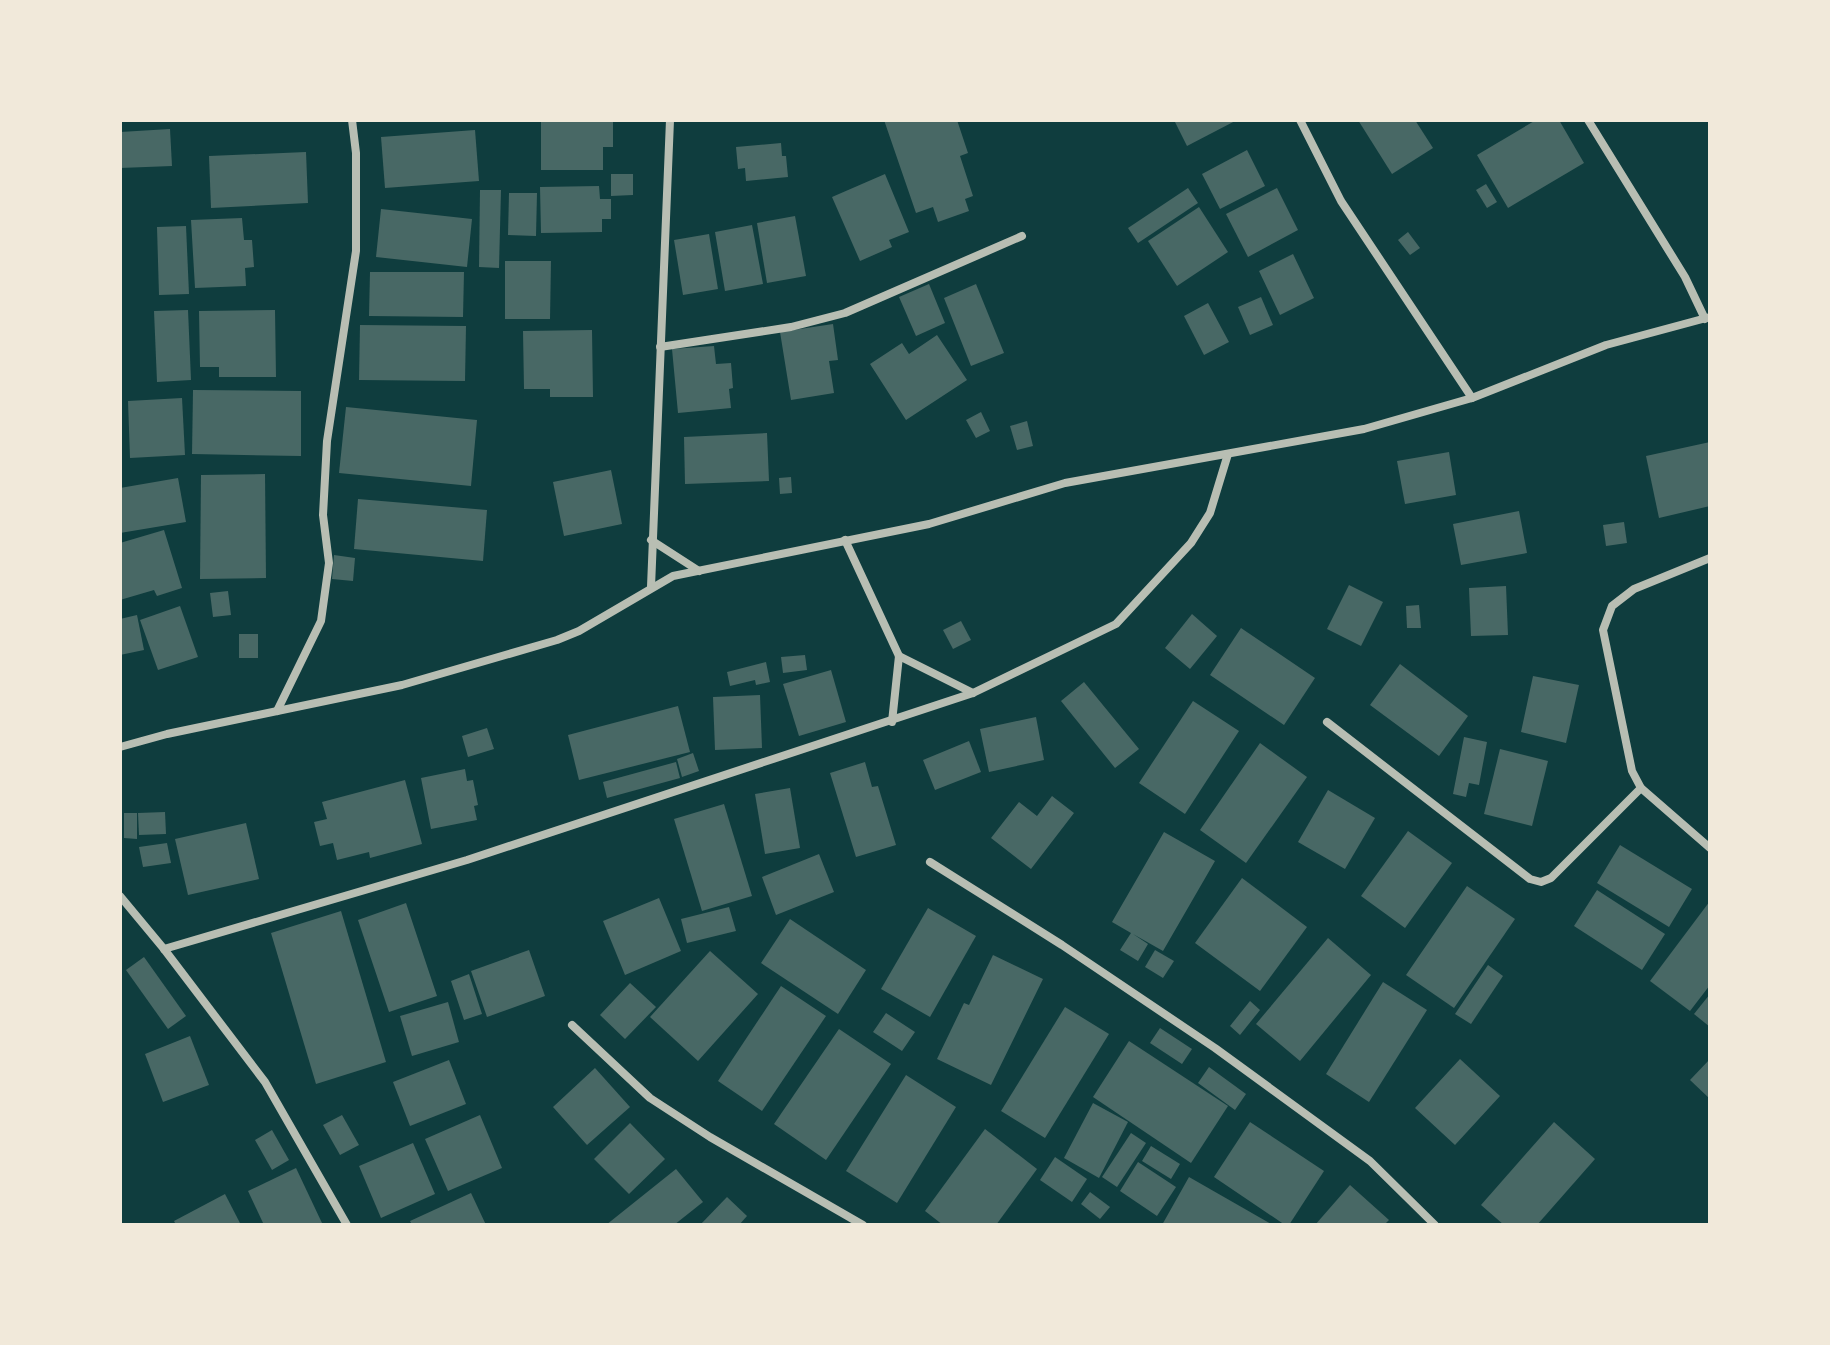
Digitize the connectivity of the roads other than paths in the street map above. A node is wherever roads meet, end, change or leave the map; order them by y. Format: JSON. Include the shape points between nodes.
{"nodes":[{"id":1,"x":352,"y":120,"type":"edge"},
{"id":2,"x":670,"y":120,"type":"edge"},
{"id":3,"x":1300,"y":120,"type":"edge"},
{"id":4,"x":1588,"y":120,"type":"edge"},
{"id":5,"x":1022,"y":236,"type":"dead end"},
{"id":6,"x":1708,"y":318,"type":"edge"},
{"id":7,"x":660,"y":347,"type":"junction"},
{"id":8,"x":1472,"y":398,"type":"junction"},
{"id":9,"x":1228,"y":454,"type":"junction"},
{"id":10,"x":651,"y":540,"type":"junction"},
{"id":11,"x":845,"y":540,"type":"junction"},
{"id":12,"x":1710,"y":558,"type":"edge"},
{"id":13,"x":699,"y":571,"type":"junction"},
{"id":14,"x":651,"y":587,"type":"junction"},
{"id":15,"x":899,"y":656,"type":"junction"},
{"id":16,"x":973,"y":693,"type":"junction"},
{"id":17,"x":277,"y":711,"type":"junction"},
{"id":18,"x":892,"y":722,"type":"junction"},
{"id":19,"x":1327,"y":722,"type":"dead end"},
{"id":20,"x":120,"y":747,"type":"edge"},
{"id":21,"x":1641,"y":788,"type":"junction"},
{"id":22,"x":1710,"y":848,"type":"edge"},
{"id":23,"x":930,"y":862,"type":"dead end"},
{"id":24,"x":120,"y":896,"type":"edge"},
{"id":25,"x":164,"y":949,"type":"junction"},
{"id":26,"x":572,"y":1025,"type":"dead end"},
{"id":27,"x":347,"y":1225,"type":"edge"},
{"id":28,"x":863,"y":1225,"type":"edge"},
{"id":29,"x":1435,"y":1225,"type":"edge"}],
"edges":[{"from":1,"to":17,"type":"street","via":[[356,251],[327,441],[323,515],[329,563],[321,621]]},
{"from":2,"to":7,"type":"street"},
{"from":3,"to":8,"type":"street","via":[[1341,201]]},
{"from":4,"to":6,"type":"street"},
{"from":5,"to":7,"type":"street","via":[[845,313],[791,327]]},
{"from":6,"to":8,"type":"street","via":[[1606,345]]},
{"from":7,"to":10,"type":"street"},
{"from":8,"to":9,"type":"street","via":[[1364,429]]},
{"from":9,"to":11,"type":"street","via":[[1065,483],[929,524]]},
{"from":9,"to":16,"type":"street","via":[[1210,513],[1191,543],[1116,624]]},
{"from":10,"to":13,"type":"street"},
{"from":10,"to":14,"type":"street"},
{"from":11,"to":13,"type":"street"},
{"from":11,"to":15,"type":"street"},
{"from":12,"to":21,"type":"street","via":[[1634,589],[1612,606],[1603,630],[1632,771]]},
{"from":13,"to":14,"type":"street"},
{"from":14,"to":17,"type":"street","via":[[557,640],[402,685]]},
{"from":15,"to":16,"type":"street"},
{"from":15,"to":18,"type":"street"},
{"from":16,"to":18,"type":"street"},
{"from":17,"to":20,"type":"street"},
{"from":18,"to":25,"type":"street","via":[[467,860]]},
{"from":19,"to":21,"type":"street","via":[[1530,879],[1541,882]]},
{"from":21,"to":22,"type":"street"},
{"from":23,"to":29,"type":"street","via":[[1215,1048],[1370,1161]]},
{"from":24,"to":25,"type":"street"},
{"from":25,"to":27,"type":"street","via":[[265,1082]]},
{"from":26,"to":28,"type":"street","via":[[650,1098]]}]}
